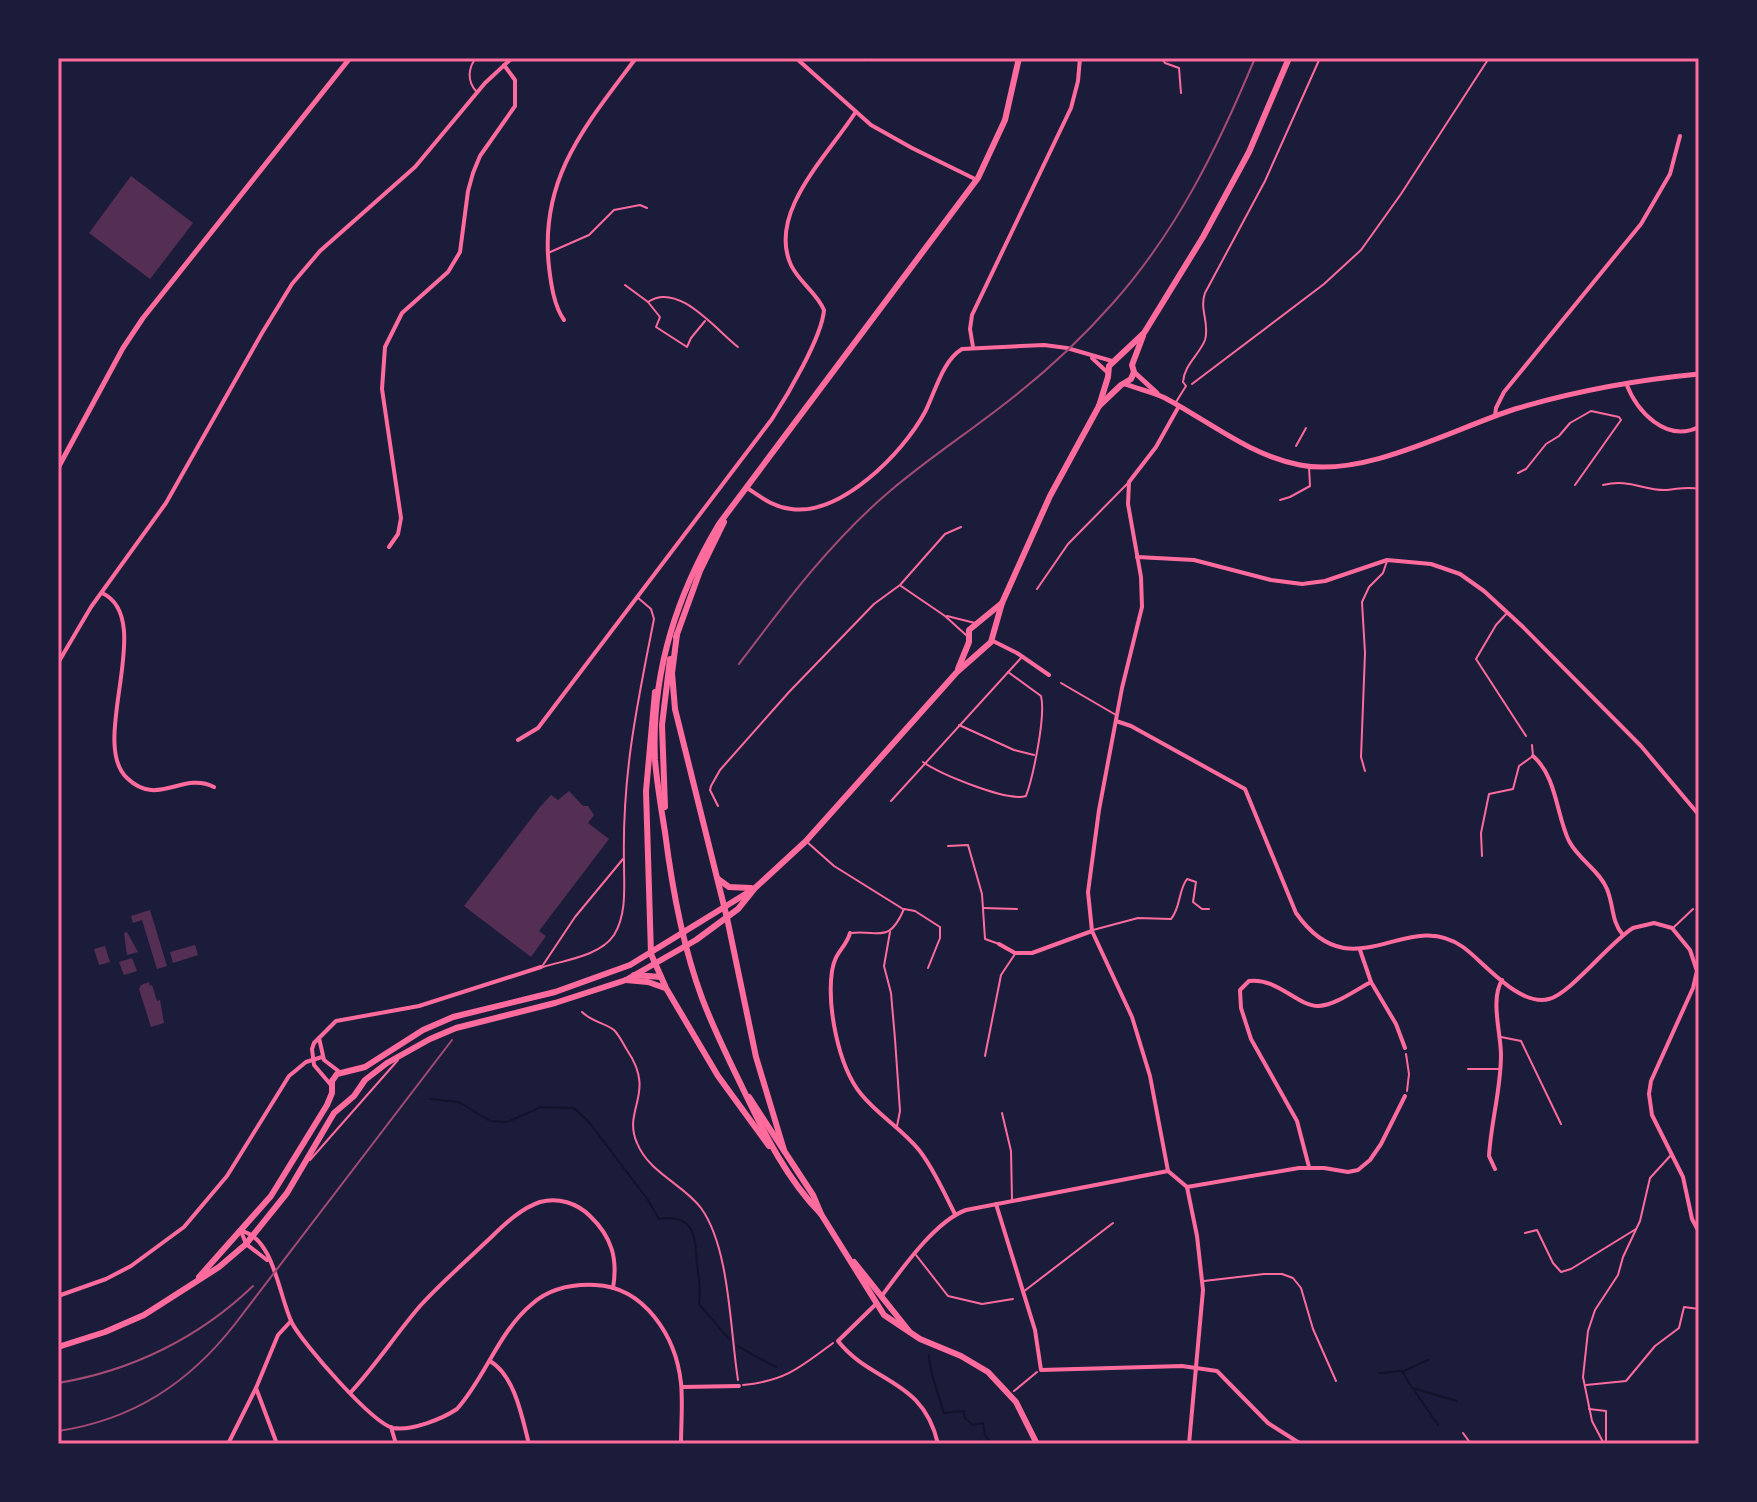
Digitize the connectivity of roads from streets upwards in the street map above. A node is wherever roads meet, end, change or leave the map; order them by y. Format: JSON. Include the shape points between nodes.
{"nodes":[{"id":1,"x":350,"y":58,"type":"edge"},
{"id":2,"x":512,"y":58,"type":"edge"},
{"id":3,"x":636,"y":58,"type":"edge"},
{"id":4,"x":796,"y":58,"type":"edge"},
{"id":5,"x":1019,"y":58,"type":"edge"},
{"id":6,"x":1080,"y":58,"type":"edge"},
{"id":7,"x":1289,"y":58,"type":"edge"},
{"id":8,"x":504,"y":65,"type":"junction"},
{"id":9,"x":855,"y":113,"type":"junction"},
{"id":10,"x":1680,"y":136,"type":"dead end"},
{"id":11,"x":977,"y":180,"type":"junction"},
{"id":12,"x":564,"y":320,"type":"dead end"},
{"id":13,"x":1144,"y":333,"type":"junction"},
{"id":14,"x":973,"y":347,"type":"junction"},
{"id":15,"x":1090,"y":357,"type":"junction"},
{"id":16,"x":1114,"y":360,"type":"junction"},
{"id":17,"x":1133,"y":368,"type":"junction"},
{"id":18,"x":1108,"y":374,"type":"junction"},
{"id":19,"x":1699,"y":374,"type":"edge"},
{"id":20,"x":1626,"y":383,"type":"junction"},
{"id":21,"x":1123,"y":384,"type":"junction"},
{"id":22,"x":1161,"y":396,"type":"junction"},
{"id":23,"x":1177,"y":405,"type":"junction"},
{"id":24,"x":1099,"y":406,"type":"junction"},
{"id":25,"x":1495,"y":416,"type":"junction"},
{"id":26,"x":1699,"y":427,"type":"edge"},
{"id":27,"x":58,"y":468,"type":"edge"},
{"id":28,"x":747,"y":488,"type":"junction"},
{"id":29,"x":725,"y":519,"type":"junction"},
{"id":30,"x":389,"y":547,"type":"dead end"},
{"id":31,"x":1137,"y":557,"type":"junction"},
{"id":32,"x":102,"y":593,"type":"junction"},
{"id":33,"x":1002,"y":603,"type":"junction"},
{"id":34,"x":978,"y":624,"type":"junction"},
{"id":35,"x":677,"y":634,"type":"junction"},
{"id":36,"x":992,"y":636,"type":"junction"},
{"id":37,"x":968,"y":639,"type":"junction"},
{"id":38,"x":982,"y":648,"type":"junction"},
{"id":39,"x":663,"y":657,"type":"junction"},
{"id":40,"x":58,"y":663,"type":"edge"},
{"id":41,"x":957,"y":672,"type":"junction"},
{"id":42,"x":1049,"y":675,"type":"dead end"},
{"id":43,"x":1116,"y":718,"type":"junction"},
{"id":44,"x":518,"y":740,"type":"dead end"},
{"id":45,"x":1533,"y":756,"type":"road end"},
{"id":46,"x":214,"y":787,"type":"dead end"},
{"id":47,"x":1699,"y":815,"type":"edge"},
{"id":48,"x":667,"y":853,"type":"junction"},
{"id":49,"x":718,"y":879,"type":"junction"},
{"id":50,"x":755,"y":888,"type":"junction"},
{"id":51,"x":721,"y":909,"type":"junction"},
{"id":52,"x":724,"y":920,"type":"junction"},
{"id":53,"x":1092,"y":931,"type":"junction"},
{"id":54,"x":850,"y":933,"type":"road end"},
{"id":55,"x":1623,"y":935,"type":"junction"},
{"id":56,"x":999,"y":944,"type":"road end"},
{"id":57,"x":1360,"y":950,"type":"junction"},
{"id":58,"x":651,"y":954,"type":"junction"},
{"id":59,"x":654,"y":963,"type":"junction"},
{"id":60,"x":541,"y":967,"type":"road end"},
{"id":61,"x":634,"y":975,"type":"junction"},
{"id":62,"x":661,"y":977,"type":"junction"},
{"id":63,"x":1698,"y":978,"type":"edge"},
{"id":64,"x":626,"y":980,"type":"junction"},
{"id":65,"x":1502,"y":980,"type":"junction"},
{"id":66,"x":1371,"y":982,"type":"junction"},
{"id":67,"x":666,"y":988,"type":"junction"},
{"id":68,"x":319,"y":1038,"type":"junction"},
{"id":69,"x":1405,"y":1048,"type":"road end"},
{"id":70,"x":322,"y":1057,"type":"junction"},
{"id":71,"x":312,"y":1059,"type":"junction"},
{"id":72,"x":345,"y":1073,"type":"junction"},
{"id":73,"x":358,"y":1088,"type":"junction"},
{"id":74,"x":332,"y":1089,"type":"junction"},
{"id":75,"x":744,"y":1090,"type":"junction"},
{"id":76,"x":1405,"y":1096,"type":"road end"},
{"id":77,"x":349,"y":1099,"type":"junction"},
{"id":78,"x":784,"y":1150,"type":"junction"},
{"id":79,"x":775,"y":1151,"type":"junction"},
{"id":80,"x":1309,"y":1167,"type":"junction"},
{"id":81,"x":1495,"y":1169,"type":"dead end"},
{"id":82,"x":1168,"y":1171,"type":"junction"},
{"id":83,"x":1187,"y":1187,"type":"junction"},
{"id":84,"x":996,"y":1204,"type":"junction"},
{"id":85,"x":821,"y":1214,"type":"junction"},
{"id":86,"x":955,"y":1214,"type":"junction"},
{"id":87,"x":241,"y":1231,"type":"junction"},
{"id":88,"x":1699,"y":1232,"type":"edge"},
{"id":89,"x":254,"y":1236,"type":"junction"},
{"id":90,"x":246,"y":1244,"type":"junction"},
{"id":91,"x":267,"y":1258,"type":"junction"},
{"id":92,"x":197,"y":1280,"type":"junction"},
{"id":93,"x":613,"y":1288,"type":"junction"},
{"id":94,"x":58,"y":1296,"type":"edge"},
{"id":95,"x":879,"y":1300,"type":"junction"},
{"id":96,"x":291,"y":1321,"type":"junction"},
{"id":97,"x":58,"y":1347,"type":"edge"},
{"id":98,"x":490,"y":1361,"type":"junction"},
{"id":99,"x":1197,"y":1367,"type":"junction"},
{"id":100,"x":739,"y":1386,"type":"road end"},
{"id":101,"x":682,"y":1387,"type":"junction"},
{"id":102,"x":256,"y":1388,"type":"junction"},
{"id":103,"x":351,"y":1392,"type":"junction"},
{"id":104,"x":391,"y":1427,"type":"junction"},
{"id":105,"x":228,"y":1444,"type":"edge"},
{"id":106,"x":277,"y":1444,"type":"edge"},
{"id":107,"x":396,"y":1444,"type":"edge"},
{"id":108,"x":529,"y":1444,"type":"edge"},
{"id":109,"x":681,"y":1444,"type":"edge"},
{"id":110,"x":938,"y":1444,"type":"edge"},
{"id":111,"x":1037,"y":1444,"type":"edge"},
{"id":112,"x":1189,"y":1444,"type":"edge"},
{"id":113,"x":1301,"y":1444,"type":"edge"}],
"edges":[{"from":1,"to":27,"type":"street","via":[[136,327]]},
{"from":2,"to":8,"type":"street"},
{"from":3,"to":12,"type":"street","via":[[582,129],[563,164],[552,202],[548,253],[552,287]]},
{"from":4,"to":9,"type":"street"},
{"from":5,"to":11,"type":"main road","via":[[1005,120]]},
{"from":6,"to":14,"type":"street","via":[[1071,108],[972,315]]},
{"from":7,"to":13,"type":"main road","via":[[1228,194]]},
{"from":8,"to":30,"type":"street","via":[[515,80],[515,106],[473,173],[460,252],[448,272],[402,313],[385,347],[382,389],[401,518]]},
{"from":8,"to":32,"type":"street","via":[[415,167],[320,251],[292,284],[166,503]]},
{"from":9,"to":11,"type":"street"},
{"from":9,"to":44,"type":"street","via":[[797,196],[785,227],[791,266],[821,302],[824,314],[787,398],[538,728]]},
{"from":10,"to":25,"type":"street","via":[[1670,174],[1641,224],[1501,396]]},
{"from":11,"to":28,"type":"main road"},
{"from":13,"to":16,"type":"main road"},
{"from":13,"to":17,"type":"main road"},
{"from":14,"to":15,"type":"street","via":[[1054,346]]},
{"from":14,"to":28,"type":"street","via":[[952,356],[924,414],[898,449],[835,501],[789,509]]},
{"from":15,"to":16,"type":"street"},
{"from":15,"to":18,"type":"street"},
{"from":16,"to":17,"type":"main road","via":[[1127,360]]},
{"from":16,"to":18,"type":"main road"},
{"from":17,"to":21,"type":"main road","via":[[1131,379]]},
{"from":17,"to":22,"type":"street"},
{"from":18,"to":21,"type":"main road"},
{"from":18,"to":24,"type":"main road"},
{"from":19,"to":20,"type":"street"},
{"from":20,"to":25,"type":"street"},
{"from":20,"to":26,"type":"street","via":[[1638,407],[1657,424],[1682,432]]},
{"from":21,"to":22,"type":"street"},
{"from":21,"to":24,"type":"main road"},
{"from":22,"to":23,"type":"street"},
{"from":23,"to":25,"type":"street","via":[[1272,458],[1335,467],[1362,463]]},
{"from":23,"to":31,"type":"street","via":[[1156,447],[1129,482]]},
{"from":24,"to":33,"type":"main road","via":[[1056,482]]},
{"from":28,"to":29,"type":"main road"},
{"from":29,"to":35,"type":"main road"},
{"from":29,"to":39,"type":"main road","via":[[686,585]]},
{"from":31,"to":43,"type":"street","via":[[1142,607]]},
{"from":31,"to":47,"type":"street","via":[[1194,560],[1302,584],[1387,560],[1454,572],[1507,612],[1641,746]]},
{"from":32,"to":40,"type":"street"},
{"from":32,"to":46,"type":"street","via":[[115,600],[124,620],[115,750],[123,774],[150,791],[197,781]]},
{"from":33,"to":34,"type":"main road"},
{"from":33,"to":36,"type":"main road"},
{"from":34,"to":36,"type":"main road","via":[[986,625]]},
{"from":34,"to":37,"type":"main road","via":[[969,630]]},
{"from":35,"to":48,"type":"main road","via":[[662,725]]},
{"from":35,"to":49,"type":"main road","via":[[675,709]]},
{"from":36,"to":38,"type":"main road"},
{"from":36,"to":42,"type":"street"},
{"from":37,"to":38,"type":"main road","via":[[973,647]]},
{"from":37,"to":41,"type":"main road"},
{"from":38,"to":41,"type":"main road"},
{"from":39,"to":48,"type":"main road","via":[[655,750]]},
{"from":39,"to":58,"type":"main road","via":[[647,758]]},
{"from":41,"to":50,"type":"main road","via":[[806,841]]},
{"from":43,"to":53,"type":"street","via":[[1091,864]]},
{"from":43,"to":57,"type":"street","via":[[1245,789],[1301,920],[1336,946]]},
{"from":45,"to":55,"type":"street","via":[[1546,772],[1571,844],[1604,883],[1613,920]]},
{"from":48,"to":75,"type":"main road","via":[[696,980]]},
{"from":49,"to":50,"type":"main road","via":[[729,887]]},
{"from":49,"to":51,"type":"main road"},
{"from":50,"to":51,"type":"main road"},
{"from":50,"to":52,"type":"main road"},
{"from":51,"to":52,"type":"main road"},
{"from":51,"to":58,"type":"main road"},
{"from":52,"to":59,"type":"main road"},
{"from":52,"to":78,"type":"main road"},
{"from":53,"to":56,"type":"street","via":[[1032,953],[1015,953]]},
{"from":53,"to":82,"type":"street","via":[[1135,1027]]},
{"from":54,"to":86,"type":"street","via":[[832,970],[836,1033],[857,1088],[920,1152]]},
{"from":55,"to":63,"type":"street","via":[[1646,924],[1672,928],[1690,950]]},
{"from":55,"to":65,"type":"street","via":[[1553,998],[1526,997]]},
{"from":57,"to":65,"type":"street","via":[[1414,936],[1444,936]]},
{"from":57,"to":66,"type":"street"},
{"from":58,"to":59,"type":"main road"},
{"from":58,"to":72,"type":"main road","via":[[576,985],[443,1021],[365,1067]]},
{"from":59,"to":61,"type":"main road"},
{"from":59,"to":62,"type":"main road"},
{"from":60,"to":68,"type":"street","via":[[419,1006],[342,1019]]},
{"from":61,"to":62,"type":"main road"},
{"from":61,"to":64,"type":"main road"},
{"from":62,"to":67,"type":"main road"},
{"from":63,"to":88,"type":"street","via":[[1649,1094],[1652,1115],[1683,1177]]},
{"from":64,"to":67,"type":"main road"},
{"from":64,"to":73,"type":"main road","via":[[438,1035],[379,1069]]},
{"from":65,"to":81,"type":"street","via":[[1500,1069],[1489,1150]]},
{"from":66,"to":69,"type":"street"},
{"from":66,"to":80,"type":"street","via":[[1319,1006],[1263,981],[1249,981],[1240,990],[1251,1039],[1297,1121]]},
{"from":67,"to":79,"type":"main road","via":[[726,1089]]},
{"from":68,"to":70,"type":"street"},
{"from":68,"to":71,"type":"street"},
{"from":70,"to":71,"type":"street"},
{"from":70,"to":72,"type":"street"},
{"from":71,"to":74,"type":"street"},
{"from":71,"to":94,"type":"street","via":[[289,1076],[227,1176],[184,1227],[131,1266]]},
{"from":72,"to":73,"type":"main road","via":[[356,1079]]},
{"from":72,"to":74,"type":"main road","via":[[334,1077]]},
{"from":73,"to":77,"type":"main road"},
{"from":74,"to":77,"type":"main road","via":[[339,1099]]},
{"from":74,"to":87,"type":"main road","via":[[279,1185]]},
{"from":75,"to":78,"type":"main road"},
{"from":75,"to":79,"type":"main road"},
{"from":76,"to":80,"type":"street","via":[[1364,1167],[1348,1172]]},
{"from":77,"to":89,"type":"main road"},
{"from":78,"to":85,"type":"main road"},
{"from":79,"to":85,"type":"main road"},
{"from":80,"to":83,"type":"street"},
{"from":82,"to":83,"type":"street"},
{"from":82,"to":84,"type":"street"},
{"from":83,"to":99,"type":"street","via":[[1203,1282]]},
{"from":84,"to":86,"type":"street"},
{"from":84,"to":99,"type":"street","via":[[1035,1330],[1041,1370]]},
{"from":85,"to":95,"type":"main road"},
{"from":86,"to":95,"type":"street"},
{"from":87,"to":89,"type":"street"},
{"from":87,"to":90,"type":"street"},
{"from":87,"to":92,"type":"main road"},
{"from":89,"to":90,"type":"main road"},
{"from":89,"to":91,"type":"street"},
{"from":90,"to":91,"type":"street"},
{"from":90,"to":92,"type":"main road"},
{"from":91,"to":96,"type":"street"},
{"from":92,"to":97,"type":"main road","via":[[132,1321]]},
{"from":93,"to":98,"type":"street","via":[[575,1286],[544,1295],[518,1318]]},
{"from":93,"to":101,"type":"street","via":[[634,1297],[658,1321]]},
{"from":93,"to":103,"type":"street","via":[[616,1261],[601,1227],[573,1204],[540,1202],[518,1213],[456,1269]]},
{"from":95,"to":110,"type":"street","via":[[838,1341],[916,1398]]},
{"from":95,"to":111,"type":"main road","via":[[909,1332],[988,1372],[1010,1394]]},
{"from":96,"to":102,"type":"street","via":[[278,1335]]},
{"from":96,"to":103,"type":"street","via":[[309,1349]]},
{"from":98,"to":104,"type":"street","via":[[454,1411]]},
{"from":98,"to":108,"type":"street","via":[[507,1378]]},
{"from":99,"to":112,"type":"street"},
{"from":99,"to":113,"type":"street","via":[[1217,1371],[1268,1423]]},
{"from":100,"to":101,"type":"street"},
{"from":101,"to":109,"type":"street"},
{"from":102,"to":105,"type":"street"},
{"from":102,"to":106,"type":"street"},
{"from":103,"to":104,"type":"street"},
{"from":104,"to":107,"type":"street"}]}
